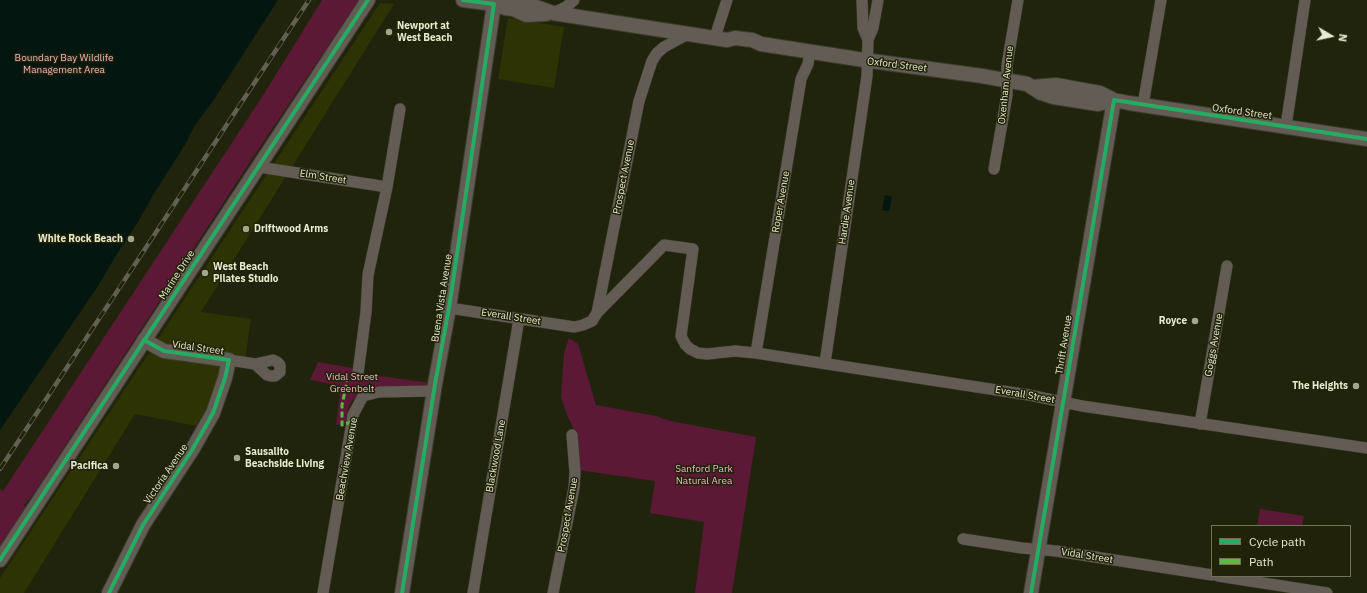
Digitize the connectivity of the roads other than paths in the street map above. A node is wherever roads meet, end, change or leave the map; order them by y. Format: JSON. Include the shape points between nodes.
{"nodes":[{"id":1,"x":368,"y":0,"type":"edge"},
{"id":2,"x":463,"y":0,"type":"edge"},
{"id":3,"x":574,"y":0,"type":"edge"},
{"id":4,"x":727,"y":0,"type":"edge"},
{"id":5,"x":862,"y":0,"type":"edge"},
{"id":6,"x":878,"y":0,"type":"edge"},
{"id":7,"x":1018,"y":0,"type":"edge"},
{"id":8,"x":1161,"y":0,"type":"edge"},
{"id":9,"x":1306,"y":0,"type":"edge"},
{"id":10,"x":494,"y":4,"type":"junction"},
{"id":11,"x":553,"y":13,"type":"junction"},
{"id":12,"x":690,"y":33,"type":"junction"},
{"id":13,"x":721,"y":38,"type":"junction"},
{"id":14,"x":868,"y":40,"type":"junction"},
{"id":15,"x":810,"y":52,"type":"junction"},
{"id":16,"x":868,"y":61,"type":"junction"},
{"id":17,"x":1007,"y":80,"type":"junction"},
{"id":18,"x":1114,"y":100,"type":"junction"},
{"id":19,"x":1143,"y":105,"type":"junction"},
{"id":20,"x":400,"y":109,"type":"dead end"},
{"id":21,"x":1286,"y":126,"type":"junction"},
{"id":22,"x":1367,"y":139,"type":"edge"},
{"id":23,"x":258,"y":167,"type":"junction"},
{"id":24,"x":994,"y":170,"type":"dead end"},
{"id":25,"x":388,"y":187,"type":"junction"},
{"id":26,"x":1227,"y":266,"type":"dead end"},
{"id":27,"x":449,"y":308,"type":"junction"},
{"id":28,"x":597,"y":313,"type":"junction"},
{"id":29,"x":519,"y":319,"type":"junction"},
{"id":30,"x":144,"y":340,"type":"junction"},
{"id":31,"x":756,"y":353,"type":"junction"},
{"id":32,"x":229,"y":360,"type":"junction"},
{"id":33,"x":825,"y":363,"type":"junction"},
{"id":34,"x":255,"y":364,"type":"dead end"},
{"id":35,"x":358,"y":372,"type":"dead end"},
{"id":36,"x":434,"y":391,"type":"junction"},
{"id":37,"x":1063,"y":402,"type":"junction"},
{"id":38,"x":1200,"y":424,"type":"junction"},
{"id":39,"x":572,"y":435,"type":"dead end"},
{"id":40,"x":1367,"y":448,"type":"edge"},
{"id":41,"x":962,"y":539,"type":"dead end"},
{"id":42,"x":1038,"y":549,"type":"junction"},
{"id":43,"x":0,"y":560,"type":"edge"},
{"id":44,"x":1211,"y":575,"type":"edge"},
{"id":45,"x":1224,"y":577,"type":"edge"},
{"id":46,"x":109,"y":593,"type":"edge"},
{"id":47,"x":323,"y":593,"type":"edge"},
{"id":48,"x":402,"y":593,"type":"edge"},
{"id":49,"x":473,"y":593,"type":"edge"},
{"id":50,"x":553,"y":593,"type":"edge"},
{"id":51,"x":1031,"y":593,"type":"edge"},
{"id":52,"x":1327,"y":593,"type":"edge"}],
"edges":[{"from":1,"to":23,"type":"street","name":"Marine Drive"},
{"from":2,"to":10,"type":"street","name":"Oxford Street"},
{"from":3,"to":11,"type":"street"},
{"from":4,"to":13,"type":"street"},
{"from":5,"to":14,"type":"street","via":[[864,28]]},
{"from":6,"to":14,"type":"street"},
{"from":7,"to":17,"type":"street","name":"Oxenham Avenue","via":[[1007,65]]},
{"from":8,"to":19,"type":"street"},
{"from":9,"to":21,"type":"street"},
{"from":10,"to":11,"type":"street","name":"Oxford Street","via":[[526,15]]},
{"from":10,"to":27,"type":"street","name":"Buena Vista Avenue"},
{"from":11,"to":12,"type":"street","name":"Oxford Street"},
{"from":12,"to":13,"type":"street","name":"Oxford Street"},
{"from":12,"to":28,"type":"street","name":"Prospect Avenue","via":[[664,47],[652,61],[639,101]]},
{"from":13,"to":15,"type":"street","name":"Oxford Street","via":[[737,47],[761,44]]},
{"from":14,"to":16,"type":"street","name":"Hardie Avenue"},
{"from":15,"to":16,"type":"street","name":"Oxford Street"},
{"from":15,"to":31,"type":"street","name":"Roper Avenue","via":[[802,79]]},
{"from":16,"to":17,"type":"street","name":"Oxford Street"},
{"from":16,"to":33,"type":"street","name":"Hardie Avenue"},
{"from":17,"to":18,"type":"street","name":"Oxford Street","via":[[1027,84],[1041,93],[1054,97],[1098,104]]},
{"from":17,"to":24,"type":"street","name":"Oxenham Avenue","via":[[1007,95]]},
{"from":18,"to":19,"type":"street","name":"Oxford Street"},
{"from":18,"to":37,"type":"street","name":"Thrift Avenue"},
{"from":19,"to":21,"type":"street","name":"Oxford Street"},
{"from":20,"to":25,"type":"street"},
{"from":21,"to":22,"type":"street","name":"Oxford Street"},
{"from":23,"to":25,"type":"street","name":"Elm Street"},
{"from":23,"to":30,"type":"street","name":"Marine Drive"},
{"from":25,"to":35,"type":"street","via":[[368,274]]},
{"from":26,"to":38,"type":"street","name":"Goggs Avenue"},
{"from":27,"to":29,"type":"street","name":"Everall Street"},
{"from":27,"to":36,"type":"street","name":"Buena Vista Avenue"},
{"from":28,"to":29,"type":"street","name":"Everall Street","via":[[592,321],[574,327]]},
{"from":28,"to":31,"type":"street","name":"Everall Street","via":[[664,245],[693,249],[681,336],[685,344],[698,353],[735,350]]},
{"from":29,"to":49,"type":"street","name":"Blackwood Lane"},
{"from":30,"to":32,"type":"street","name":"Vidal Street","via":[[164,351]]},
{"from":30,"to":43,"type":"street","name":"Marine Drive"},
{"from":31,"to":33,"type":"street","name":"Everall Street"},
{"from":32,"to":34,"type":"street","name":"Vidal Street"},
{"from":32,"to":46,"type":"street","name":"Victoria Avenue","via":[[226,378],[213,413],[143,525]]},
{"from":33,"to":37,"type":"street","name":"Everall Street"},
{"from":36,"to":47,"type":"street","name":"Beachview Avenue","via":[[379,392],[363,396],[353,415]]},
{"from":36,"to":48,"type":"street","name":"Buena Vista Avenue"},
{"from":37,"to":38,"type":"street","name":"Everall Street"},
{"from":37,"to":42,"type":"street","name":"Thrift Avenue"},
{"from":38,"to":40,"type":"street","name":"Everall Street"},
{"from":39,"to":50,"type":"street","name":"Prospect Avenue","via":[[574,488]]},
{"from":41,"to":42,"type":"street","name":"Vidal Street"},
{"from":42,"to":44,"type":"street","name":"Vidal Street"},
{"from":42,"to":51,"type":"street","name":"Thrift Avenue"},
{"from":45,"to":52,"type":"street"}]}
